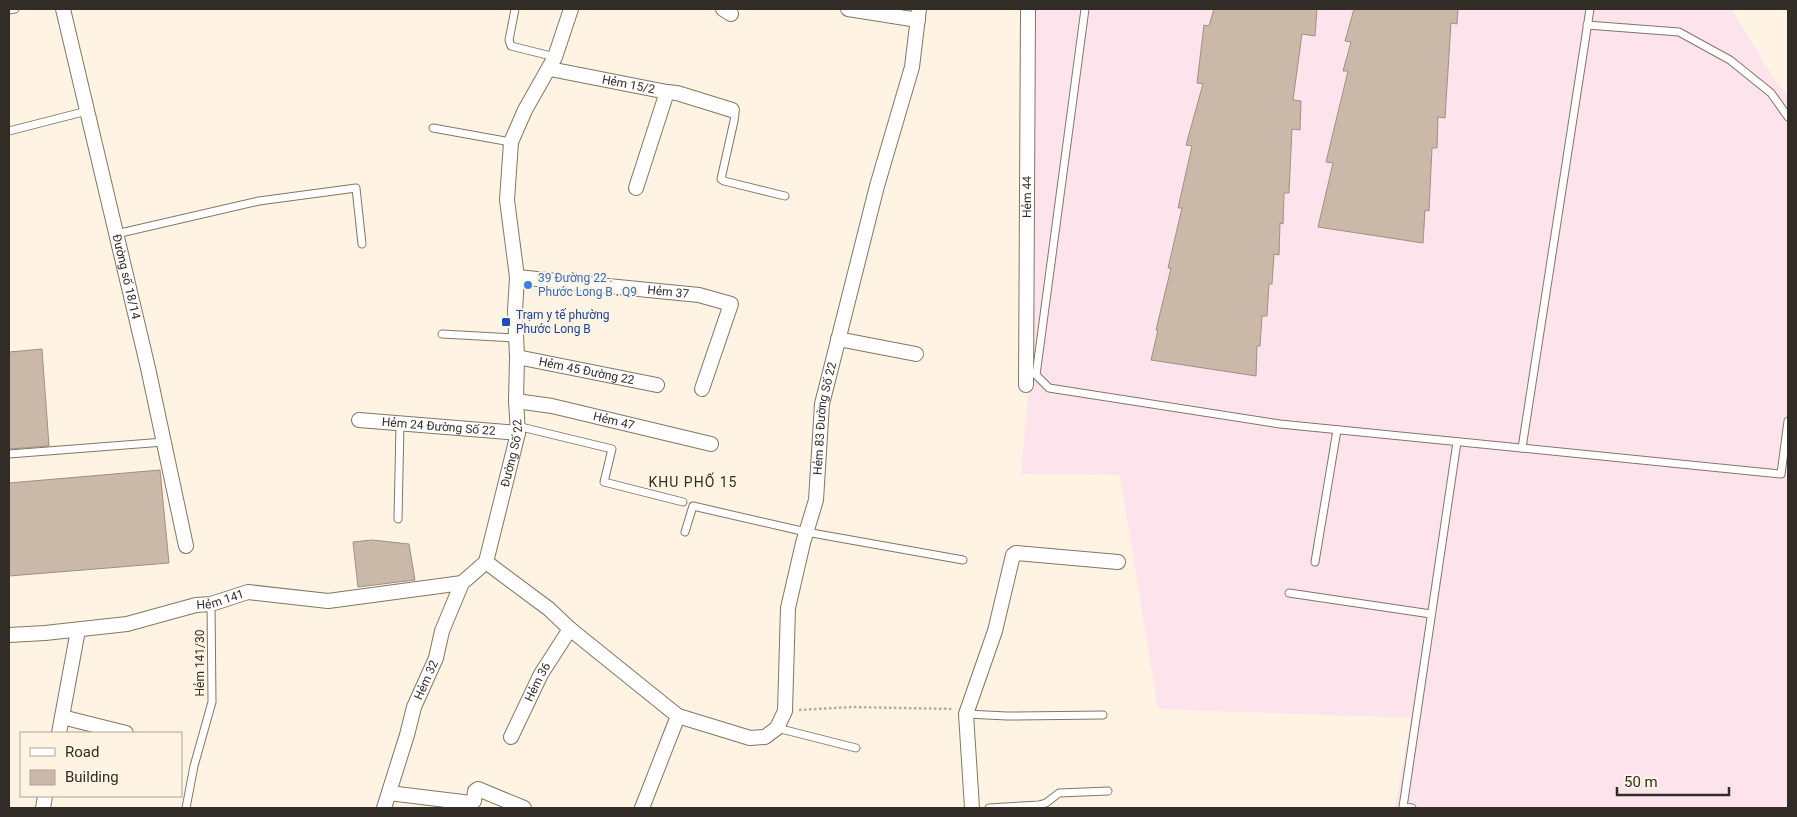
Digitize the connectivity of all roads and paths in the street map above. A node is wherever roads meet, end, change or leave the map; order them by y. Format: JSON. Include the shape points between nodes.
{"nodes":[{"id":1,"x":15,"y":9,"type":"edge"},
{"id":2,"x":63,"y":9,"type":"edge"},
{"id":3,"x":515,"y":9,"type":"edge"},
{"id":4,"x":571,"y":9,"type":"edge"},
{"id":5,"x":848,"y":9,"type":"edge"},
{"id":6,"x":1028,"y":9,"type":"edge"},
{"id":7,"x":1085,"y":9,"type":"edge"},
{"id":8,"x":1590,"y":9,"type":"edge"},
{"id":9,"x":9,"y":10,"type":"edge"},
{"id":10,"x":918,"y":14,"type":"edge"},
{"id":11,"x":1587,"y":25,"type":"junction"},
{"id":12,"x":553,"y":63,"type":"junction"},
{"id":13,"x":667,"y":92,"type":"junction"},
{"id":14,"x":732,"y":110,"type":"joint"},
{"id":15,"x":87,"y":111,"type":"junction"},
{"id":16,"x":1788,"y":117,"type":"edge"},
{"id":17,"x":433,"y":128,"type":"dead end"},
{"id":18,"x":9,"y":131,"type":"edge"},
{"id":19,"x":511,"y":142,"type":"junction"},
{"id":20,"x":636,"y":188,"type":"dead end"},
{"id":21,"x":785,"y":196,"type":"dead end"},
{"id":22,"x":116,"y":234,"type":"junction"},
{"id":23,"x":362,"y":244,"type":"dead end"},
{"id":24,"x":517,"y":277,"type":"junction"},
{"id":25,"x":442,"y":334,"type":"dead end"},
{"id":26,"x":516,"y":338,"type":"junction"},
{"id":27,"x":838,"y":339,"type":"junction"},
{"id":28,"x":916,"y":354,"type":"dead end"},
{"id":29,"x":517,"y":357,"type":"junction"},
{"id":30,"x":656,"y":385,"type":"dead end"},
{"id":31,"x":1026,"y":385,"type":"dead end"},
{"id":32,"x":702,"y":389,"type":"dead end"},
{"id":33,"x":516,"y":402,"type":"junction"},
{"id":34,"x":359,"y":420,"type":"dead end"},
{"id":35,"x":1788,"y":421,"type":"edge"},
{"id":36,"x":400,"y":424,"type":"junction"},
{"id":37,"x":518,"y":429,"type":"junction"},
{"id":38,"x":1338,"y":430,"type":"junction"},
{"id":39,"x":164,"y":442,"type":"junction"},
{"id":40,"x":1457,"y":442,"type":"junction"},
{"id":41,"x":712,"y":444,"type":"dead end"},
{"id":42,"x":1787,"y":444,"type":"edge"},
{"id":43,"x":1522,"y":448,"type":"junction"},
{"id":44,"x":9,"y":454,"type":"edge"},
{"id":45,"x":683,"y":502,"type":"dead end"},
{"id":46,"x":398,"y":519,"type":"dead end"},
{"id":47,"x":685,"y":532,"type":"dead end"},
{"id":48,"x":806,"y":532,"type":"junction"},
{"id":49,"x":186,"y":546,"type":"dead end"},
{"id":50,"x":963,"y":560,"type":"dead end"},
{"id":51,"x":486,"y":562,"type":"junction"},
{"id":52,"x":1118,"y":562,"type":"dead end"},
{"id":53,"x":1315,"y":562,"type":"dead end"},
{"id":54,"x":462,"y":582,"type":"junction"},
{"id":55,"x":1289,"y":593,"type":"dead end"},
{"id":56,"x":211,"y":604,"type":"junction"},
{"id":57,"x":1431,"y":614,"type":"junction"},
{"id":58,"x":570,"y":629,"type":"junction"},
{"id":59,"x":78,"y":630,"type":"junction"},
{"id":60,"x":9,"y":635,"type":"edge"},
{"id":61,"x":785,"y":711,"type":"junction"},
{"id":62,"x":966,"y":712,"type":"junction"},
{"id":63,"x":1103,"y":714,"type":"dead end"},
{"id":64,"x":62,"y":716,"type":"junction"},
{"id":65,"x":678,"y":716,"type":"junction"},
{"id":66,"x":778,"y":728,"type":"junction"},
{"id":67,"x":59,"y":732,"type":"edge"},
{"id":68,"x":122,"y":732,"type":"edge"},
{"id":69,"x":511,"y":737,"type":"dead end"},
{"id":70,"x":856,"y":748,"type":"dead end"},
{"id":71,"x":1108,"y":791,"type":"dead end"},
{"id":72,"x":389,"y":793,"type":"junction"},
{"id":73,"x":186,"y":808,"type":"edge"},
{"id":74,"x":384,"y":808,"type":"edge"},
{"id":75,"x":524,"y":808,"type":"edge"},
{"id":76,"x":642,"y":808,"type":"edge"},
{"id":77,"x":972,"y":808,"type":"edge"},
{"id":78,"x":990,"y":808,"type":"edge"},
{"id":79,"x":1412,"y":808,"type":"edge"}],
"edges":[{"from":1,"to":9,"type":"lane"},
{"from":2,"to":15,"type":"street","name":"Đường số 18/14"},
{"from":3,"to":12,"type":"lane","via":[[509,40],[511,46]]},
{"from":4,"to":12,"type":"street","name":"Đường Số 22"},
{"from":5,"to":10,"type":"street"},
{"from":6,"to":31,"type":"street","name":"Hẻm 44"},
{"from":7,"to":38,"type":"lane","via":[[1036,375],[1049,388]]},
{"from":8,"to":11,"type":"lane"},
{"from":10,"to":27,"type":"street","name":"Hẻm 83 Đường Số 22","via":[[912,68],[877,186]]},
{"from":11,"to":16,"type":"lane","via":[[1679,32],[1730,60],[1771,93]]},
{"from":11,"to":43,"type":"lane"},
{"from":12,"to":13,"type":"street","name":"Hẻm 15/2"},
{"from":12,"to":19,"type":"street","name":"Đường Số 22","via":[[525,110]]},
{"from":13,"to":14,"type":"street"},
{"from":13,"to":20,"type":"street","name":"Hẻm 15/2"},
{"from":14,"to":21,"type":"lane","via":[[732,131],[721,179]]},
{"from":15,"to":18,"type":"lane"},
{"from":15,"to":22,"type":"street","name":"Đường số 18/14"},
{"from":17,"to":19,"type":"lane"},
{"from":19,"to":24,"type":"street","name":"Đường Số 22","via":[[507,200]]},
{"from":22,"to":23,"type":"lane","via":[[259,201],[356,188]]},
{"from":22,"to":39,"type":"street","name":"Đường số 18/14"},
{"from":24,"to":26,"type":"street","name":"Đường Số 22"},
{"from":24,"to":32,"type":"street","name":"Hẻm 37","via":[[699,295],[731,304]]},
{"from":25,"to":26,"type":"lane"},
{"from":26,"to":29,"type":"street","name":"Đường Số 22"},
{"from":27,"to":28,"type":"street"},
{"from":27,"to":48,"type":"street","name":"Hẻm 83 Đường Số 22","via":[[822,404],[816,500]]},
{"from":29,"to":30,"type":"street","name":"Hẻm 45 Đường 22"},
{"from":29,"to":33,"type":"street","name":"Đường Số 22"},
{"from":33,"to":37,"type":"street","name":"Đường Số 22"},
{"from":33,"to":41,"type":"street","name":"Hẻm 47","via":[[552,406]]},
{"from":34,"to":36,"type":"street","name":"Hẻm 24 Đường Số 22"},
{"from":35,"to":42,"type":"lane"},
{"from":36,"to":37,"type":"street","name":"Hẻm 24 Đường Số 22"},
{"from":36,"to":46,"type":"lane"},
{"from":37,"to":45,"type":"lane","via":[[612,449],[604,482]]},
{"from":37,"to":51,"type":"street","name":"Đường Số 22"},
{"from":38,"to":40,"type":"lane"},
{"from":38,"to":53,"type":"lane"},
{"from":39,"to":44,"type":"lane"},
{"from":39,"to":49,"type":"street","name":"Đường số 18/14"},
{"from":40,"to":43,"type":"lane"},
{"from":40,"to":57,"type":"lane"},
{"from":42,"to":43,"type":"lane","via":[[1781,474]]},
{"from":47,"to":48,"type":"lane","via":[[693,506]]},
{"from":48,"to":50,"type":"lane"},
{"from":48,"to":61,"type":"street","name":"Hẻm 83 Đường Số 22","via":[[788,608]]},
{"from":51,"to":54,"type":"street","name":"Hẻm 32"},
{"from":51,"to":58,"type":"street","via":[[549,609]]},
{"from":52,"to":62,"type":"street","via":[[1013,555],[995,631]]},
{"from":54,"to":56,"type":"street","name":"Hẻm 141","via":[[328,601],[248,592]]},
{"from":54,"to":72,"type":"street","name":"Hẻm 32","via":[[442,631],[436,658],[414,707]]},
{"from":55,"to":57,"type":"lane"},
{"from":56,"to":59,"type":"street","name":"Hẻm 141","via":[[196,605],[127,624]]},
{"from":56,"to":73,"type":"lane","name":"Hẻm 141/30","via":[[212,702]]},
{"from":57,"to":79,"type":"lane","via":[[1403,807]]},
{"from":58,"to":65,"type":"street"},
{"from":58,"to":69,"type":"street","name":"Hẻm 36","via":[[541,674]]},
{"from":59,"to":60,"type":"street","name":"Hẻm 141"},
{"from":59,"to":64,"type":"street"},
{"from":61,"to":62,"type":"path","via":[[852,707]]},
{"from":61,"to":66,"type":"street","name":"Hẻm 83 Đường Số 22"},
{"from":62,"to":63,"type":"lane","via":[[1007,716]]},
{"from":62,"to":77,"type":"street"},
{"from":64,"to":67,"type":"street"},
{"from":64,"to":68,"type":"street"},
{"from":65,"to":66,"type":"street","via":[[750,738],[765,737]]},
{"from":65,"to":76,"type":"street"},
{"from":66,"to":70,"type":"lane"},
{"from":71,"to":78,"type":"lane","via":[[1059,793],[1039,805]]},
{"from":72,"to":74,"type":"street","name":"Hẻm 32"},
{"from":72,"to":75,"type":"street","via":[[471,802],[478,789]]}]}
